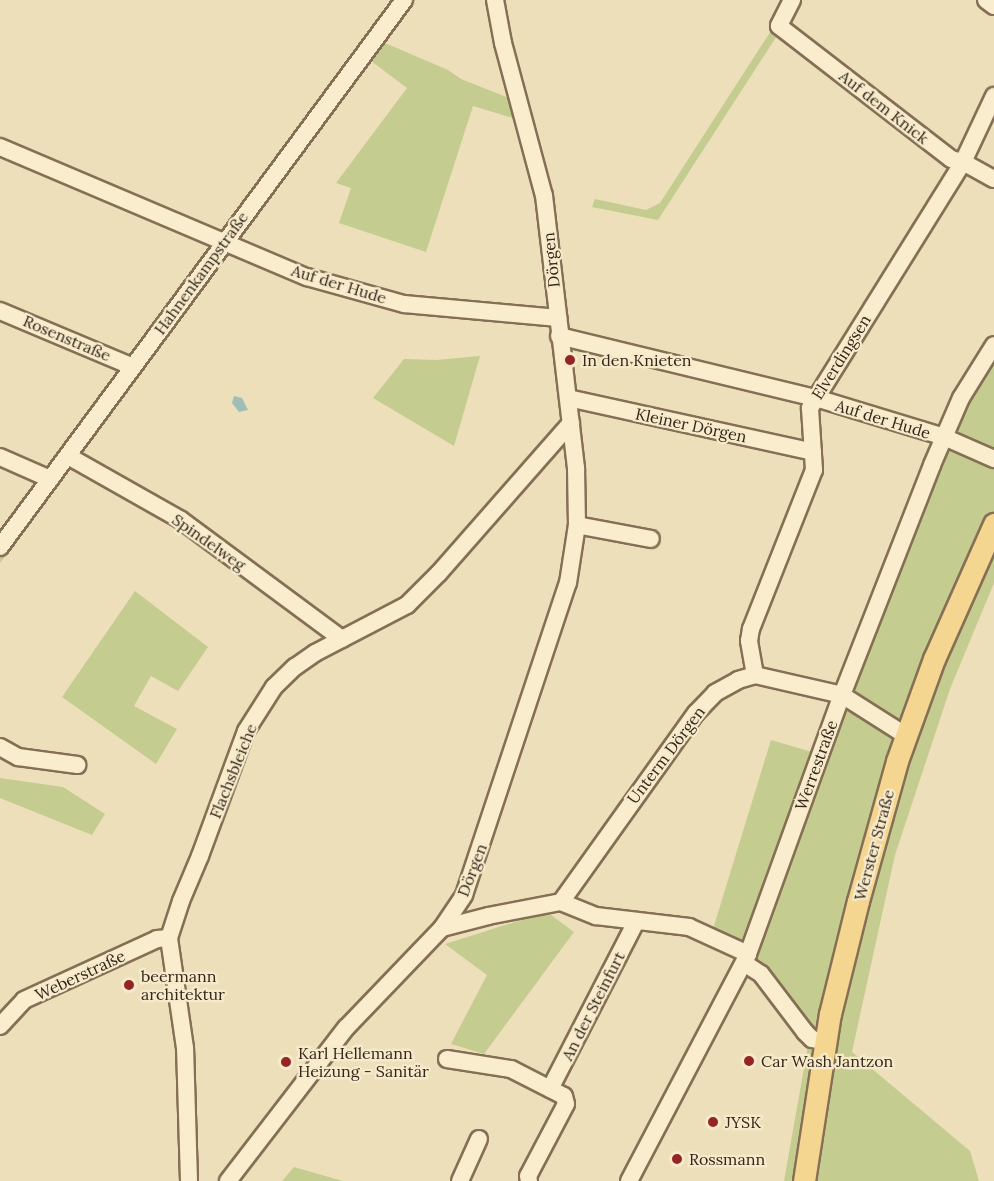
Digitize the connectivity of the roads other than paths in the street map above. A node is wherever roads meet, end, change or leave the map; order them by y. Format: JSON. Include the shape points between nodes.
{"nodes":[{"id":1,"x":404,"y":0,"type":"edge"},
{"id":2,"x":495,"y":0,"type":"edge"},
{"id":3,"x":792,"y":0,"type":"edge"},
{"id":4,"x":986,"y":0,"type":"edge"},
{"id":5,"x":994,"y":6,"type":"edge"},
{"id":6,"x":994,"y":96,"type":"edge"},
{"id":7,"x":0,"y":147,"type":"edge"},
{"id":8,"x":963,"y":162,"type":"junction"},
{"id":9,"x":994,"y":179,"type":"edge"},
{"id":10,"x":224,"y":241,"type":"junction"},
{"id":11,"x":0,"y":311,"type":"edge"},
{"id":12,"x":558,"y":318,"type":"junction"},
{"id":13,"x":559,"y":336,"type":"junction"},
{"id":14,"x":994,"y":345,"type":"edge"},
{"id":15,"x":133,"y":367,"type":"junction"},
{"id":16,"x":568,"y":398,"type":"junction"},
{"id":17,"x":816,"y":398,"type":"junction"},
{"id":18,"x":571,"y":423,"type":"junction"},
{"id":19,"x":944,"y":437,"type":"junction"},
{"id":20,"x":813,"y":452,"type":"junction"},
{"id":21,"x":68,"y":456,"type":"junction"},
{"id":22,"x":0,"y":457,"type":"edge"},
{"id":23,"x":994,"y":459,"type":"edge"},
{"id":24,"x":50,"y":479,"type":"junction"},
{"id":25,"x":994,"y":524,"type":"edge"},
{"id":26,"x":577,"y":525,"type":"junction"},
{"id":27,"x":651,"y":539,"type":"dead end"},
{"id":28,"x":0,"y":548,"type":"edge"},
{"id":29,"x":342,"y":639,"type":"junction"},
{"id":30,"x":755,"y":675,"type":"junction"},
{"id":31,"x":842,"y":695,"type":"junction"},
{"id":32,"x":905,"y":735,"type":"junction"},
{"id":33,"x":0,"y":747,"type":"edge"},
{"id":34,"x":77,"y":765,"type":"dead end"},
{"id":35,"x":561,"y":902,"type":"junction"},
{"id":36,"x":636,"y":922,"type":"junction"},
{"id":37,"x":442,"y":928,"type":"junction"},
{"id":38,"x":169,"y":938,"type":"junction"},
{"id":39,"x":746,"y":958,"type":"junction"},
{"id":40,"x":2,"y":1019,"type":"edge"},
{"id":41,"x":826,"y":1042,"type":"junction"},
{"id":42,"x":447,"y":1059,"type":"dead end"},
{"id":43,"x":550,"y":1089,"type":"junction"},
{"id":44,"x":479,"y":1139,"type":"dead end"},
{"id":45,"x":189,"y":1181,"type":"edge"},
{"id":46,"x":228,"y":1181,"type":"edge"},
{"id":47,"x":459,"y":1181,"type":"edge"},
{"id":48,"x":529,"y":1181,"type":"edge"},
{"id":49,"x":628,"y":1181,"type":"edge"},
{"id":50,"x":804,"y":1181,"type":"edge"}],
"edges":[{"from":1,"to":10,"type":"street","name":"Hahnenkampstraße"},
{"from":2,"to":12,"type":"street","name":"Dörgen","via":[[544,196]]},
{"from":3,"to":8,"type":"street","name":"Auf dem Knick","via":[[779,26],[951,159]]},
{"from":4,"to":5,"type":"street"},
{"from":6,"to":8,"type":"street","name":"Elverdingsen"},
{"from":7,"to":10,"type":"street","name":"Auf der Hude"},
{"from":8,"to":9,"type":"street","name":"Auf dem Knick"},
{"from":8,"to":17,"type":"street","name":"Elverdingsen"},
{"from":10,"to":12,"type":"street","name":"Auf der Hude","via":[[307,277],[404,304]]},
{"from":10,"to":15,"type":"street","name":"Hahnenkampstraße"},
{"from":11,"to":15,"type":"street","name":"Rosenstraße"},
{"from":12,"to":13,"type":"street","name":"Dörgen"},
{"from":13,"to":16,"type":"street","name":"Dörgen"},
{"from":13,"to":17,"type":"street","name":"Auf der Hude"},
{"from":14,"to":19,"type":"street","name":"Werrestraße","via":[[961,398]]},
{"from":15,"to":21,"type":"street","name":"Hahnenkampstraße"},
{"from":16,"to":18,"type":"street","name":"Dörgen"},
{"from":16,"to":20,"type":"street","name":"Kleiner Dörgen"},
{"from":17,"to":19,"type":"street","name":"Auf der Hude"},
{"from":17,"to":20,"type":"street","name":"Elverdingsen","via":[[810,408]]},
{"from":18,"to":26,"type":"street","name":"Dörgen"},
{"from":18,"to":29,"type":"street","name":"Flachsbleiche","via":[[407,604]]},
{"from":19,"to":23,"type":"street","name":"Auf der Hude"},
{"from":19,"to":31,"type":"street","name":"Werrestraße"},
{"from":20,"to":30,"type":"street","name":"Elverdingsen","via":[[813,470],[751,629],[749,649]]},
{"from":21,"to":24,"type":"street","name":"Hahnenkampstraße"},
{"from":21,"to":29,"type":"street","name":"Spindelweg","via":[[181,520]]},
{"from":22,"to":24,"type":"street"},
{"from":24,"to":28,"type":"street","name":"Hahnenkampstraße"},
{"from":25,"to":32,"type":"main road","name":"Werster Straße","via":[[946,630]]},
{"from":26,"to":27,"type":"street"},
{"from":26,"to":37,"type":"street","name":"Dörgen","via":[[568,583],[507,773],[464,895]]},
{"from":29,"to":38,"type":"street","name":"Flachsbleiche","via":[[302,662],[274,687],[246,731]]},
{"from":30,"to":31,"type":"street"},
{"from":30,"to":35,"type":"street","name":"Unterm Dörgen","via":[[715,693],[696,713]]},
{"from":31,"to":32,"type":"street"},
{"from":31,"to":39,"type":"street","name":"Werrestraße"},
{"from":32,"to":41,"type":"main road","name":"Werster Straße","via":[[858,901]]},
{"from":33,"to":34,"type":"street","via":[[18,757]]},
{"from":35,"to":36,"type":"street","via":[[596,916]]},
{"from":35,"to":37,"type":"street"},
{"from":36,"to":39,"type":"street","via":[[688,927]]},
{"from":36,"to":43,"type":"street","name":"An der Steinfurt"},
{"from":37,"to":46,"type":"street","name":"Dörgen","via":[[346,1028]]},
{"from":38,"to":40,"type":"street","name":"Weberstraße","via":[[157,939],[24,1000]]},
{"from":38,"to":45,"type":"street","name":"Flachsbleiche","via":[[185,1047]]},
{"from":39,"to":41,"type":"street","via":[[812,1039]]},
{"from":39,"to":49,"type":"street","name":"Werrestraße"},
{"from":41,"to":50,"type":"main road","name":"Werster Straße"},
{"from":42,"to":43,"type":"street","via":[[511,1069]]},
{"from":43,"to":48,"type":"street","via":[[564,1096],[566,1104],[528,1176]]},
{"from":44,"to":47,"type":"street"}]}
